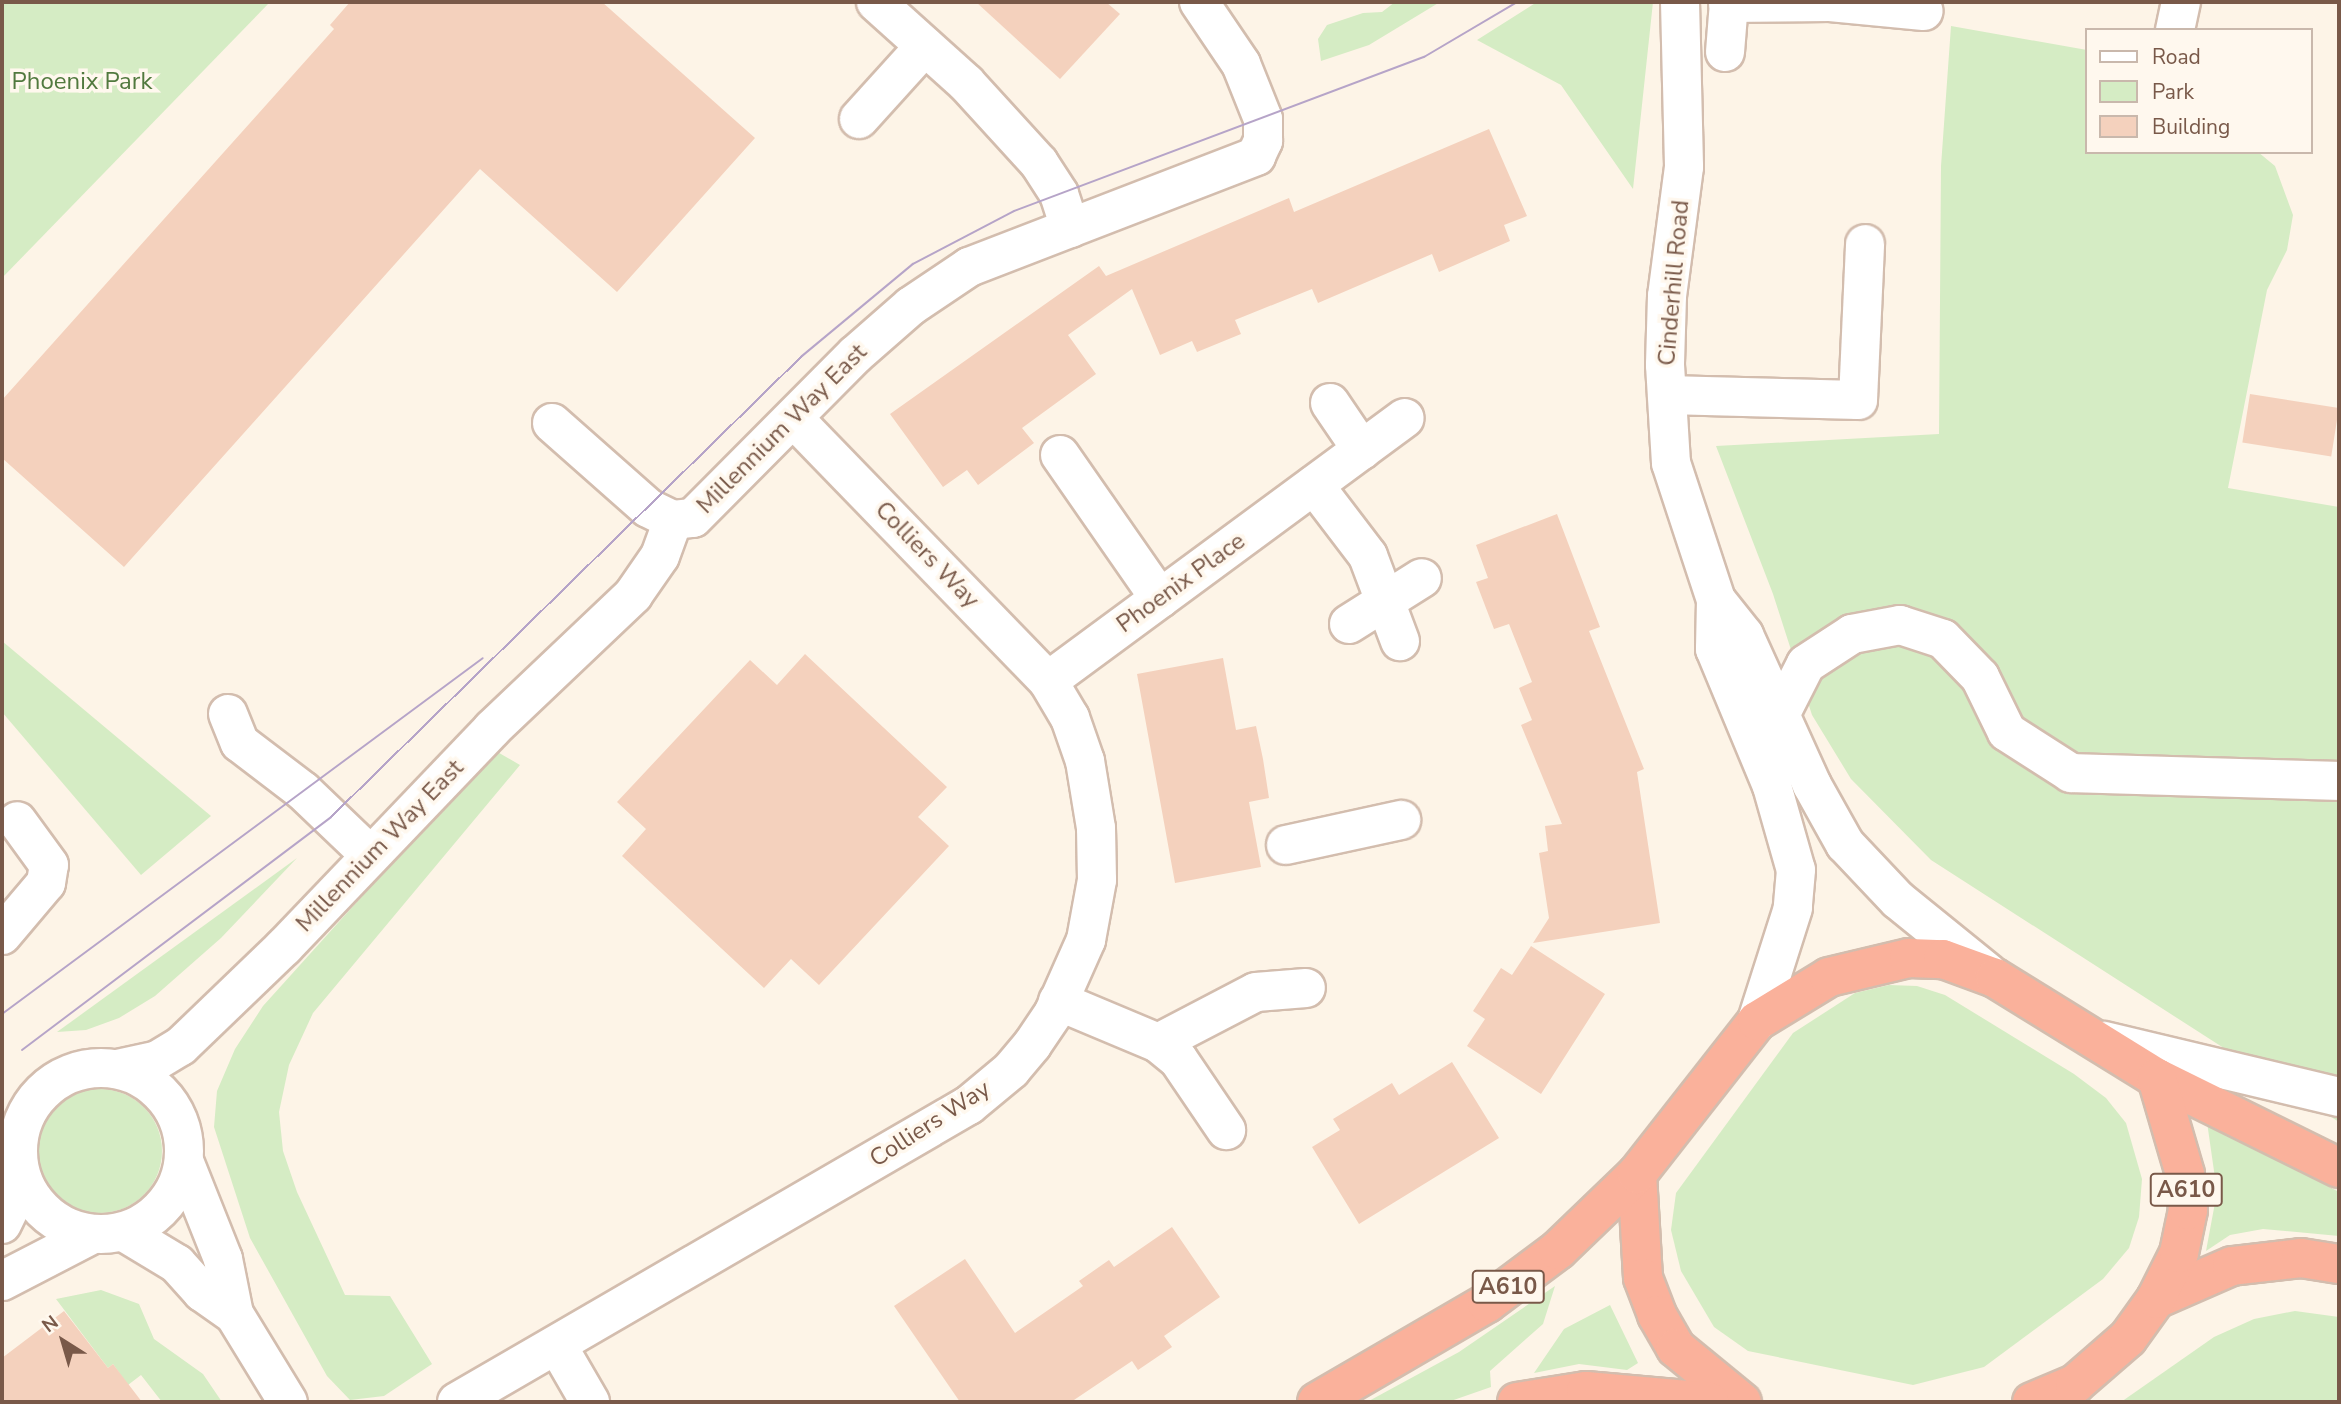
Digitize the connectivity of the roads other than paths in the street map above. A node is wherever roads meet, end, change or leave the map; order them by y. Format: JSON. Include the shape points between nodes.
{"nodes":[{"id":1,"x":876,"y":2,"type":"edge"},
{"id":2,"x":1199,"y":2,"type":"edge"},
{"id":3,"x":1680,"y":2,"type":"edge"},
{"id":4,"x":1830,"y":2,"type":"edge"},
{"id":5,"x":2181,"y":2,"type":"edge"},
{"id":6,"x":1728,"y":3,"type":"edge"},
{"id":7,"x":1924,"y":11,"type":"dead end"},
{"id":8,"x":2175,"y":28,"type":"edge"},
{"id":9,"x":925,"y":46,"type":"junction"},
{"id":10,"x":1725,"y":52,"type":"dead end"},
{"id":11,"x":859,"y":119,"type":"dead end"},
{"id":12,"x":1070,"y":228,"type":"junction"},
{"id":13,"x":1865,"y":244,"type":"dead end"},
{"id":14,"x":1667,"y":395,"type":"junction"},
{"id":15,"x":1329,"y":403,"type":"dead end"},
{"id":16,"x":793,"y":418,"type":"junction"},
{"id":17,"x":1405,"y":418,"type":"dead end"},
{"id":18,"x":552,"y":423,"type":"dead end"},
{"id":19,"x":1362,"y":450,"type":"junction"},
{"id":20,"x":1060,"y":455,"type":"dead end"},
{"id":21,"x":1314,"y":485,"type":"junction"},
{"id":22,"x":673,"y":520,"type":"junction"},
{"id":23,"x":1422,"y":578,"type":"dead end"},
{"id":24,"x":1160,"y":599,"type":"junction"},
{"id":25,"x":1716,"y":600,"type":"junction"},
{"id":26,"x":1383,"y":602,"type":"junction"},
{"id":27,"x":1349,"y":624,"type":"dead end"},
{"id":28,"x":1400,"y":641,"type":"dead end"},
{"id":29,"x":1048,"y":681,"type":"junction"},
{"id":30,"x":228,"y":714,"type":"dead end"},
{"id":31,"x":1780,"y":715,"type":"junction"},
{"id":32,"x":2339,"y":781,"type":"edge"},
{"id":33,"x":1401,"y":820,"type":"dead end"},
{"id":34,"x":17,"y":821,"type":"dead end"},
{"id":35,"x":1286,"y":845,"type":"dead end"},
{"id":36,"x":370,"y":855,"type":"junction"},
{"id":37,"x":2,"y":935,"type":"edge"},
{"id":38,"x":1995,"y":978,"type":"junction"},
{"id":39,"x":1306,"y":988,"type":"dead end"},
{"id":40,"x":1058,"y":1001,"type":"junction"},
{"id":41,"x":1757,"y":1021,"type":"junction"},
{"id":42,"x":2096,"y":1039,"type":"junction"},
{"id":43,"x":1158,"y":1043,"type":"junction"},
{"id":44,"x":117,"y":1069,"type":"junction"},
{"id":45,"x":2157,"y":1078,"type":"junction"},
{"id":46,"x":2339,"y":1097,"type":"edge"},
{"id":47,"x":17,"y":1104,"type":"edge"},
{"id":48,"x":1226,"y":1130,"type":"dead end"},
{"id":49,"x":184,"y":1161,"type":"junction"},
{"id":50,"x":14,"y":1164,"type":"edge"},
{"id":51,"x":2339,"y":1168,"type":"edge"},
{"id":52,"x":1637,"y":1174,"type":"junction"},
{"id":53,"x":2,"y":1224,"type":"edge"},
{"id":54,"x":108,"y":1233,"type":"junction"},
{"id":55,"x":2339,"y":1264,"type":"edge"},
{"id":56,"x":2,"y":1282,"type":"edge"},
{"id":57,"x":2156,"y":1299,"type":"junction"},
{"id":58,"x":234,"y":1314,"type":"junction"},
{"id":59,"x":557,"y":1345,"type":"junction"},
{"id":60,"x":288,"y":1402,"type":"edge"},
{"id":61,"x":457,"y":1402,"type":"edge"},
{"id":62,"x":590,"y":1402,"type":"edge"},
{"id":63,"x":1317,"y":1402,"type":"edge"},
{"id":64,"x":1517,"y":1402,"type":"edge"},
{"id":65,"x":1710,"y":1402,"type":"edge"},
{"id":66,"x":1742,"y":1402,"type":"edge"},
{"id":67,"x":2032,"y":1402,"type":"edge"}],
"edges":[{"from":1,"to":9,"type":"street"},
{"from":2,"to":12,"type":"street","name":"Millennium Way East","via":[[1241,64],[1263,119],[1265,131],[1256,156]]},
{"from":3,"to":14,"type":"street","name":"Cinderhill Road","via":[[1684,167],[1667,296]]},
{"from":4,"to":6,"type":"street"},
{"from":4,"to":7,"type":"street"},
{"from":5,"to":8,"type":"street"},
{"from":6,"to":10,"type":"street"},
{"from":9,"to":11,"type":"street"},
{"from":9,"to":12,"type":"street","via":[[1039,163],[1059,194]]},
{"from":12,"to":16,"type":"street","name":"Millennium Way East","via":[[969,267],[911,306]]},
{"from":13,"to":14,"type":"street","via":[[1858,400]]},
{"from":14,"to":25,"type":"street","name":"Cinderhill Road","via":[[1671,463]]},
{"from":15,"to":19,"type":"street"},
{"from":16,"to":22,"type":"street","name":"Millennium Way East","via":[[693,518]]},
{"from":16,"to":29,"type":"street","name":"Colliers Way"},
{"from":17,"to":19,"type":"street","name":"Phoenix Place"},
{"from":18,"to":22,"type":"street","via":[[648,508]]},
{"from":19,"to":21,"type":"street","name":"Phoenix Place"},
{"from":20,"to":24,"type":"street"},
{"from":21,"to":24,"type":"street","name":"Phoenix Place"},
{"from":21,"to":26,"type":"street","via":[[1368,556]]},
{"from":22,"to":36,"type":"street","name":"Millennium Way East","via":[[660,556],[633,595],[492,729]]},
{"from":23,"to":26,"type":"street"},
{"from":24,"to":29,"type":"street","name":"Phoenix Place"},
{"from":25,"to":31,"type":"street","name":"Cinderhill Road","via":[[1744,635]]},
{"from":25,"to":41,"type":"street","name":"Cinderhill Road","via":[[1716,649],[1772,786],[1796,870],[1790,920]]},
{"from":26,"to":27,"type":"street"},
{"from":26,"to":28,"type":"street"},
{"from":29,"to":40,"type":"street","name":"Colliers Way","via":[[1070,718],[1085,761],[1096,828],[1097,880],[1086,940]]},
{"from":30,"to":36,"type":"street","via":[[240,743],[303,791]]},
{"from":31,"to":32,"type":"street","via":[[1806,664],[1852,634],[1900,625],[1943,639],[1980,677],[2007,732],[2071,773]]},
{"from":31,"to":38,"type":"street","name":"Cinderhill Road","via":[[1845,844],[1898,900]]},
{"from":33,"to":35,"type":"street"},
{"from":34,"to":37,"type":"street","via":[[49,865],[46,883]]},
{"from":36,"to":44,"type":"street","name":"Millennium Way East","via":[[181,1046],[156,1061]]},
{"from":38,"to":41,"type":"highway","number":"A610","via":[[1942,959],[1909,958],[1829,977]]},
{"from":38,"to":42,"type":"highway","number":"A610"},
{"from":39,"to":43,"type":"street","via":[[1256,992]]},
{"from":40,"to":43,"type":"street"},
{"from":40,"to":59,"type":"street","name":"Colliers Way","via":[[1011,1070],[969,1105]]},
{"from":41,"to":52,"type":"highway","number":"A610"},
{"from":42,"to":45,"type":"highway","number":"A610"},
{"from":42,"to":46,"type":"street"},
{"from":43,"to":48,"type":"street","via":[[1178,1059]]},
{"from":44,"to":47,"type":"street","via":[[69,1074]]},
{"from":44,"to":49,"type":"street","via":[[146,1081],[169,1102],[182,1130]]},
{"from":45,"to":51,"type":"highway","number":"A610"},
{"from":45,"to":57,"type":"highway","number":"A610","via":[[2178,1140],[2188,1210],[2179,1253]]},
{"from":47,"to":50,"type":"street","via":[[20,1131]]},
{"from":49,"to":54,"type":"street","via":[[164,1205],[146,1222]]},
{"from":49,"to":58,"type":"street","via":[[223,1259]]},
{"from":50,"to":53,"type":"street"},
{"from":50,"to":54,"type":"street","via":[[50,1217]]},
{"from":52,"to":63,"type":"highway","number":"A610","via":[[1558,1250],[1487,1303]]},
{"from":52,"to":66,"type":"highway","via":[[1643,1278],[1657,1315],[1676,1348]]},
{"from":54,"to":56,"type":"street"},
{"from":54,"to":58,"type":"street","via":[[177,1264],[202,1292]]},
{"from":55,"to":57,"type":"highway","via":[[2301,1258],[2232,1266]]},
{"from":57,"to":67,"type":"highway","number":"A610","via":[[2128,1338],[2075,1384]]},
{"from":58,"to":60,"type":"street"},
{"from":59,"to":61,"type":"street","name":"Colliers Way"},
{"from":59,"to":62,"type":"street"},
{"from":64,"to":65,"type":"highway","via":[[1586,1391]]}]}
